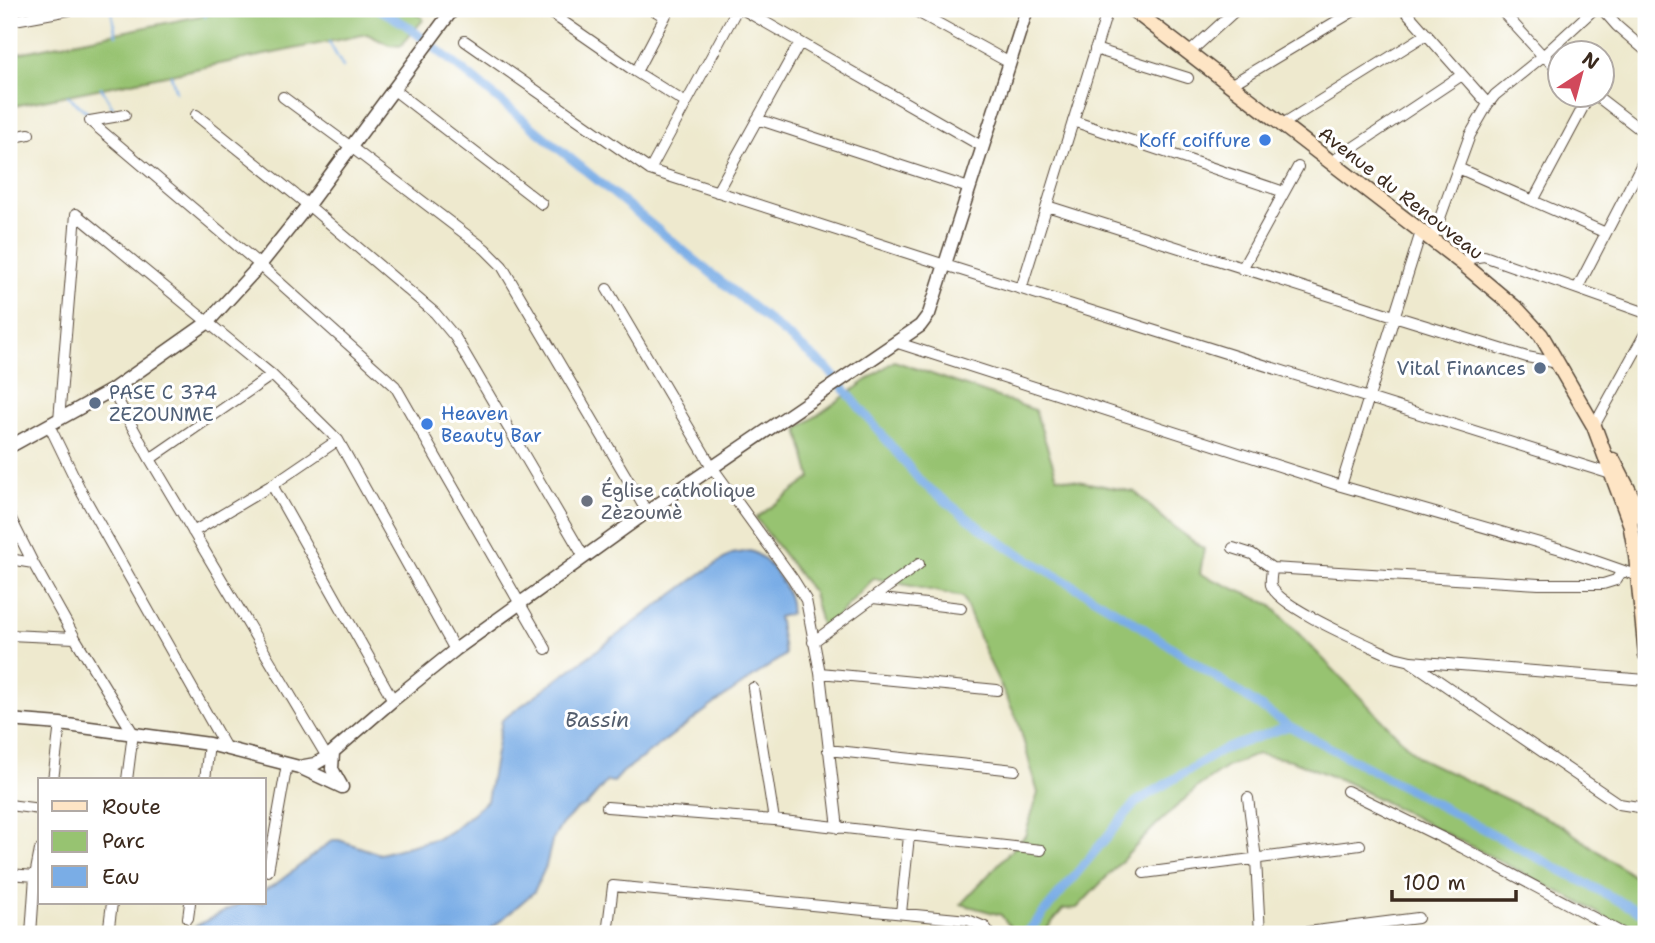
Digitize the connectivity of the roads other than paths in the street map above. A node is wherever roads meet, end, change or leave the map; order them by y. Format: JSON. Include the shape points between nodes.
{"nodes":[{"id":1,"x":75,"y":9,"type":"edge"},
{"id":2,"x":453,"y":9,"type":"edge"},
{"id":3,"x":545,"y":9,"type":"edge"},
{"id":4,"x":652,"y":9,"type":"edge"},
{"id":5,"x":739,"y":9,"type":"edge"},
{"id":6,"x":912,"y":9,"type":"edge"},
{"id":7,"x":1027,"y":9,"type":"edge"},
{"id":8,"x":1108,"y":9,"type":"edge"},
{"id":9,"x":1132,"y":9,"type":"edge"},
{"id":10,"x":1237,"y":9,"type":"edge"},
{"id":11,"x":1357,"y":9,"type":"edge"},
{"id":12,"x":1404,"y":9,"type":"edge"},
{"id":13,"x":1500,"y":9,"type":"edge"},
{"id":14,"x":1594,"y":9,"type":"edge"},
{"id":15,"x":1602,"y":9,"type":"edge"},
{"id":16,"x":667,"y":13,"type":"edge"},
{"id":17,"x":9,"y":21,"type":"edge"},
{"id":18,"x":1427,"y":34,"type":"junction"},
{"id":19,"x":464,"y":41,"type":"dead end"},
{"id":20,"x":800,"y":42,"type":"junction"},
{"id":21,"x":1095,"y":48,"type":"junction"},
{"id":22,"x":1646,"y":51,"type":"edge"},
{"id":23,"x":1190,"y":52,"type":"junction"},
{"id":24,"x":1543,"y":56,"type":"junction"},
{"id":25,"x":1546,"y":58,"type":"edge"},
{"id":26,"x":1010,"y":63,"type":"junction"},
{"id":27,"x":636,"y":72,"type":"junction"},
{"id":28,"x":1462,"y":75,"type":"junction"},
{"id":29,"x":1188,"y":78,"type":"dead end"},
{"id":30,"x":1232,"y":84,"type":"junction"},
{"id":31,"x":394,"y":90,"type":"junction"},
{"id":32,"x":283,"y":97,"type":"dead end"},
{"id":33,"x":686,"y":103,"type":"junction"},
{"id":34,"x":1488,"y":104,"type":"junction"},
{"id":35,"x":1584,"y":108,"type":"edge"},
{"id":36,"x":1611,"y":108,"type":"edge"},
{"id":37,"x":125,"y":115,"type":"dead end"},
{"id":38,"x":196,"y":115,"type":"dead end"},
{"id":39,"x":757,"y":119,"type":"junction"},
{"id":40,"x":1073,"y":121,"type":"junction"},
{"id":41,"x":1281,"y":125,"type":"junction"},
{"id":42,"x":29,"y":134,"type":"dead end"},
{"id":43,"x":1646,"y":134,"type":"edge"},
{"id":44,"x":9,"y":138,"type":"edge"},
{"id":45,"x":351,"y":146,"type":"junction"},
{"id":46,"x":983,"y":147,"type":"junction"},
{"id":47,"x":1646,"y":156,"type":"edge"},
{"id":48,"x":1330,"y":163,"type":"junction"},
{"id":49,"x":1298,"y":167,"type":"dead end"},
{"id":50,"x":1458,"y":169,"type":"junction"},
{"id":51,"x":650,"y":170,"type":"junction"},
{"id":52,"x":969,"y":188,"type":"junction"},
{"id":53,"x":718,"y":192,"type":"junction"},
{"id":54,"x":1284,"y":192,"type":"junction"},
{"id":55,"x":1533,"y":201,"type":"junction"},
{"id":56,"x":542,"y":204,"type":"dead end"},
{"id":57,"x":308,"y":205,"type":"junction"},
{"id":58,"x":1047,"y":206,"type":"junction"},
{"id":59,"x":1606,"y":233,"type":"junction"},
{"id":60,"x":1426,"y":236,"type":"junction"},
{"id":61,"x":1462,"y":264,"type":"junction"},
{"id":62,"x":260,"y":265,"type":"junction"},
{"id":63,"x":945,"y":265,"type":"junction"},
{"id":64,"x":1242,"y":269,"type":"junction"},
{"id":65,"x":1578,"y":287,"type":"junction"},
{"id":66,"x":607,"y":289,"type":"dead end"},
{"id":67,"x":1021,"y":289,"type":"junction"},
{"id":68,"x":1646,"y":313,"type":"edge"},
{"id":69,"x":1394,"y":316,"type":"junction"},
{"id":70,"x":207,"y":323,"type":"junction"},
{"id":71,"x":1646,"y":332,"type":"edge"},
{"id":72,"x":898,"y":343,"type":"junction"},
{"id":73,"x":1559,"y":363,"type":"junction"},
{"id":74,"x":272,"y":375,"type":"junction"},
{"id":75,"x":112,"y":390,"type":"junction"},
{"id":76,"x":1369,"y":398,"type":"junction"},
{"id":77,"x":54,"y":423,"type":"junction"},
{"id":78,"x":1594,"y":426,"type":"junction"},
{"id":79,"x":338,"y":440,"type":"junction"},
{"id":80,"x":1603,"y":446,"type":"junction"},
{"id":81,"x":9,"y":447,"type":"edge"},
{"id":82,"x":150,"y":459,"type":"junction"},
{"id":83,"x":712,"y":467,"type":"junction"},
{"id":84,"x":1611,"y":474,"type":"junction"},
{"id":85,"x":272,"y":485,"type":"junction"},
{"id":86,"x":1341,"y":486,"type":"junction"},
{"id":87,"x":647,"y":512,"type":"junction"},
{"id":88,"x":9,"y":514,"type":"edge"},
{"id":89,"x":1646,"y":524,"type":"edge"},
{"id":90,"x":194,"y":532,"type":"junction"},
{"id":91,"x":1640,"y":535,"type":"edge"},
{"id":92,"x":1233,"y":548,"type":"dead end"},
{"id":93,"x":584,"y":557,"type":"junction"},
{"id":94,"x":9,"y":559,"type":"edge"},
{"id":95,"x":33,"y":563,"type":"junction"},
{"id":96,"x":919,"y":564,"type":"dead end"},
{"id":97,"x":1272,"y":568,"type":"junction"},
{"id":98,"x":1622,"y":571,"type":"junction"},
{"id":99,"x":1642,"y":576,"type":"edge"},
{"id":100,"x":873,"y":598,"type":"junction"},
{"id":101,"x":518,"y":604,"type":"junction"},
{"id":102,"x":961,"y":608,"type":"dead end"},
{"id":103,"x":9,"y":635,"type":"edge"},
{"id":104,"x":75,"y":638,"type":"junction"},
{"id":105,"x":813,"y":642,"type":"junction"},
{"id":106,"x":546,"y":649,"type":"dead end"},
{"id":107,"x":455,"y":650,"type":"junction"},
{"id":108,"x":1646,"y":655,"type":"edge"},
{"id":109,"x":1411,"y":662,"type":"junction"},
{"id":110,"x":820,"y":673,"type":"junction"},
{"id":111,"x":1646,"y":680,"type":"edge"},
{"id":112,"x":753,"y":688,"type":"dead end"},
{"id":113,"x":997,"y":690,"type":"dead end"},
{"id":114,"x":393,"y":700,"type":"junction"},
{"id":115,"x":9,"y":720,"type":"edge"},
{"id":116,"x":60,"y":724,"type":"junction"},
{"id":117,"x":133,"y":733,"type":"junction"},
{"id":118,"x":209,"y":744,"type":"junction"},
{"id":119,"x":226,"y":748,"type":"junction"},
{"id":120,"x":828,"y":750,"type":"junction"},
{"id":121,"x":330,"y":755,"type":"junction"},
{"id":122,"x":293,"y":766,"type":"junction"},
{"id":123,"x":1015,"y":769,"type":"dead end"},
{"id":124,"x":53,"y":778,"type":"edge"},
{"id":125,"x":127,"y":778,"type":"edge"},
{"id":126,"x":205,"y":778,"type":"edge"},
{"id":127,"x":1348,"y":791,"type":"dead end"},
{"id":128,"x":1248,"y":798,"type":"dead end"},
{"id":129,"x":9,"y":805,"type":"edge"},
{"id":130,"x":607,"y":807,"type":"dead end"},
{"id":131,"x":1645,"y":808,"type":"edge"},
{"id":132,"x":38,"y":809,"type":"edge"},
{"id":133,"x":774,"y":820,"type":"junction"},
{"id":134,"x":838,"y":828,"type":"junction"},
{"id":135,"x":909,"y":836,"type":"junction"},
{"id":136,"x":1360,"y":845,"type":"dead end"},
{"id":137,"x":1041,"y":850,"type":"dead end"},
{"id":138,"x":1256,"y":859,"type":"junction"},
{"id":139,"x":38,"y":860,"type":"edge"},
{"id":140,"x":268,"y":871,"type":"dead end"},
{"id":141,"x":1144,"y":873,"type":"dead end"},
{"id":142,"x":9,"y":874,"type":"edge"},
{"id":143,"x":35,"y":876,"type":"junction"},
{"id":144,"x":112,"y":904,"type":"edge"},
{"id":145,"x":190,"y":904,"type":"edge"},
{"id":146,"x":901,"y":913,"type":"junction"},
{"id":147,"x":188,"y":918,"type":"dead end"},
{"id":148,"x":1418,"y":918,"type":"dead end"},
{"id":149,"x":31,"y":934,"type":"edge"},
{"id":150,"x":108,"y":934,"type":"edge"},
{"id":151,"x":607,"y":934,"type":"edge"},
{"id":152,"x":990,"y":934,"type":"edge"},
{"id":153,"x":1260,"y":934,"type":"edge"},
{"id":154,"x":1292,"y":934,"type":"edge"},
{"id":155,"x":1624,"y":934,"type":"edge"}],
"edges":[{"from":1,"to":17,"type":"street"},
{"from":2,"to":31,"type":"street"},
{"from":3,"to":27,"type":"street"},
{"from":4,"to":16,"type":"street"},
{"from":5,"to":20,"type":"street"},
{"from":5,"to":33,"type":"street"},
{"from":6,"to":26,"type":"street"},
{"from":7,"to":26,"type":"street"},
{"from":8,"to":21,"type":"street"},
{"from":9,"to":23,"type":"main road","name":"Avenue du Renouveau"},
{"from":10,"to":23,"type":"street"},
{"from":11,"to":30,"type":"street"},
{"from":12,"to":18,"type":"street"},
{"from":13,"to":24,"type":"street"},
{"from":14,"to":24,"type":"street"},
{"from":15,"to":22,"type":"street"},
{"from":16,"to":27,"type":"street"},
{"from":18,"to":28,"type":"street"},
{"from":18,"to":41,"type":"street"},
{"from":19,"to":51,"type":"street"},
{"from":20,"to":39,"type":"street"},
{"from":20,"to":46,"type":"street"},
{"from":21,"to":29,"type":"street"},
{"from":21,"to":40,"type":"street"},
{"from":23,"to":30,"type":"main road","name":"Avenue du Renouveau"},
{"from":24,"to":25,"type":"street"},
{"from":24,"to":34,"type":"street"},
{"from":26,"to":46,"type":"street"},
{"from":27,"to":33,"type":"street"},
{"from":28,"to":34,"type":"street"},
{"from":28,"to":48,"type":"street"},
{"from":30,"to":41,"type":"main road","name":"Avenue du Renouveau"},
{"from":31,"to":45,"type":"street"},
{"from":31,"to":56,"type":"street"},
{"from":32,"to":45,"type":"street"},
{"from":33,"to":51,"type":"street"},
{"from":34,"to":50,"type":"street"},
{"from":35,"to":55,"type":"street"},
{"from":36,"to":43,"type":"street"},
{"from":37,"to":62,"type":"street","via":[[90,121]]},
{"from":38,"to":57,"type":"street"},
{"from":39,"to":52,"type":"street"},
{"from":39,"to":53,"type":"street"},
{"from":40,"to":54,"type":"street"},
{"from":40,"to":58,"type":"street"},
{"from":41,"to":48,"type":"main road","name":"Avenue du Renouveau"},
{"from":42,"to":44,"type":"street"},
{"from":45,"to":57,"type":"street"},
{"from":45,"to":87,"type":"street","via":[[502,266]]},
{"from":46,"to":52,"type":"street"},
{"from":47,"to":59,"type":"street"},
{"from":48,"to":60,"type":"main road","name":"Avenue du Renouveau"},
{"from":49,"to":54,"type":"street"},
{"from":50,"to":55,"type":"street"},
{"from":50,"to":60,"type":"street"},
{"from":51,"to":53,"type":"street"},
{"from":52,"to":63,"type":"street"},
{"from":53,"to":63,"type":"street"},
{"from":54,"to":64,"type":"street"},
{"from":55,"to":59,"type":"street"},
{"from":57,"to":62,"type":"street"},
{"from":57,"to":93,"type":"street","via":[[435,313],[455,337]]},
{"from":58,"to":64,"type":"street"},
{"from":58,"to":67,"type":"street"},
{"from":59,"to":65,"type":"street"},
{"from":60,"to":61,"type":"main road","name":"Avenue du Renouveau"},
{"from":60,"to":69,"type":"street"},
{"from":61,"to":65,"type":"street","via":[[1484,256]]},
{"from":61,"to":73,"type":"main road","name":"Avenue du Renouveau","via":[[1530,321]]},
{"from":62,"to":70,"type":"street"},
{"from":62,"to":101,"type":"street","via":[[395,386]]},
{"from":63,"to":67,"type":"street"},
{"from":63,"to":72,"type":"street","via":[[925,321]]},
{"from":64,"to":69,"type":"street"},
{"from":65,"to":68,"type":"street"},
{"from":66,"to":83,"type":"street"},
{"from":67,"to":76,"type":"street"},
{"from":69,"to":73,"type":"street"},
{"from":69,"to":76,"type":"street"},
{"from":70,"to":74,"type":"street"},
{"from":70,"to":75,"type":"street"},
{"from":70,"to":77,"type":"street","via":[[76,214]]},
{"from":71,"to":78,"type":"street"},
{"from":72,"to":83,"type":"street"},
{"from":72,"to":86,"type":"street"},
{"from":73,"to":78,"type":"main road","name":"Avenue du Renouveau"},
{"from":74,"to":79,"type":"street"},
{"from":74,"to":82,"type":"street"},
{"from":75,"to":77,"type":"street"},
{"from":75,"to":82,"type":"street"},
{"from":76,"to":84,"type":"street"},
{"from":76,"to":86,"type":"street"},
{"from":77,"to":81,"type":"street"},
{"from":77,"to":119,"type":"street","via":[[82,493]]},
{"from":78,"to":80,"type":"main road","name":"Avenue du Renouveau"},
{"from":79,"to":85,"type":"street"},
{"from":79,"to":107,"type":"street"},
{"from":80,"to":84,"type":"main road","name":"Avenue du Renouveau"},
{"from":80,"to":89,"type":"main road","name":"Avenue du Renouveau"},
{"from":82,"to":90,"type":"street"},
{"from":83,"to":87,"type":"street"},
{"from":83,"to":105,"type":"street","via":[[806,600]]},
{"from":84,"to":91,"type":"main road","name":"Avenue du Renouveau"},
{"from":85,"to":90,"type":"street"},
{"from":85,"to":114,"type":"street"},
{"from":86,"to":98,"type":"street"},
{"from":87,"to":93,"type":"street"},
{"from":88,"to":95,"type":"street"},
{"from":90,"to":121,"type":"street"},
{"from":91,"to":99,"type":"main road","name":"Avenue du Renouveau"},
{"from":92,"to":97,"type":"street"},
{"from":93,"to":101,"type":"street"},
{"from":94,"to":95,"type":"street"},
{"from":95,"to":104,"type":"street"},
{"from":96,"to":100,"type":"street"},
{"from":97,"to":98,"type":"street","via":[[1539,584],[1603,584],[1616,580]]},
{"from":97,"to":109,"type":"street","via":[[1271,584],[1278,596],[1301,612]]},
{"from":98,"to":99,"type":"street"},
{"from":99,"to":108,"type":"main road","name":"Avenue du Renouveau"},
{"from":100,"to":102,"type":"street"},
{"from":100,"to":105,"type":"street"},
{"from":101,"to":106,"type":"street"},
{"from":101,"to":107,"type":"street"},
{"from":103,"to":104,"type":"street"},
{"from":104,"to":117,"type":"street"},
{"from":105,"to":110,"type":"street"},
{"from":107,"to":114,"type":"street"},
{"from":109,"to":111,"type":"street"},
{"from":109,"to":131,"type":"street","via":[[1619,804]]},
{"from":110,"to":113,"type":"street"},
{"from":110,"to":120,"type":"street"},
{"from":112,"to":133,"type":"street"},
{"from":114,"to":121,"type":"street"},
{"from":115,"to":116,"type":"street"},
{"from":116,"to":117,"type":"street"},
{"from":116,"to":124,"type":"street"},
{"from":117,"to":118,"type":"street"},
{"from":117,"to":125,"type":"street"},
{"from":118,"to":119,"type":"street"},
{"from":118,"to":126,"type":"street"},
{"from":119,"to":122,"type":"street"},
{"from":120,"to":123,"type":"street"},
{"from":120,"to":134,"type":"street"},
{"from":121,"to":122,"type":"street","via":[[315,764]]},
{"from":121,"to":122,"type":"street","via":[[331,769],[342,787]]},
{"from":122,"to":140,"type":"street"},
{"from":127,"to":155,"type":"street"},
{"from":128,"to":138,"type":"street"},
{"from":129,"to":132,"type":"street"},
{"from":130,"to":133,"type":"street"},
{"from":133,"to":134,"type":"street"},
{"from":134,"to":135,"type":"street"},
{"from":135,"to":137,"type":"street"},
{"from":135,"to":146,"type":"street"},
{"from":136,"to":138,"type":"street"},
{"from":138,"to":141,"type":"street"},
{"from":138,"to":153,"type":"street"},
{"from":139,"to":143,"type":"street"},
{"from":142,"to":143,"type":"street"},
{"from":143,"to":149,"type":"street"},
{"from":144,"to":150,"type":"street"},
{"from":145,"to":147,"type":"street"},
{"from":146,"to":151,"type":"street","via":[[613,886]]},
{"from":146,"to":152,"type":"street","via":[[968,920],[985,926]]},
{"from":148,"to":154,"type":"street"}]}
